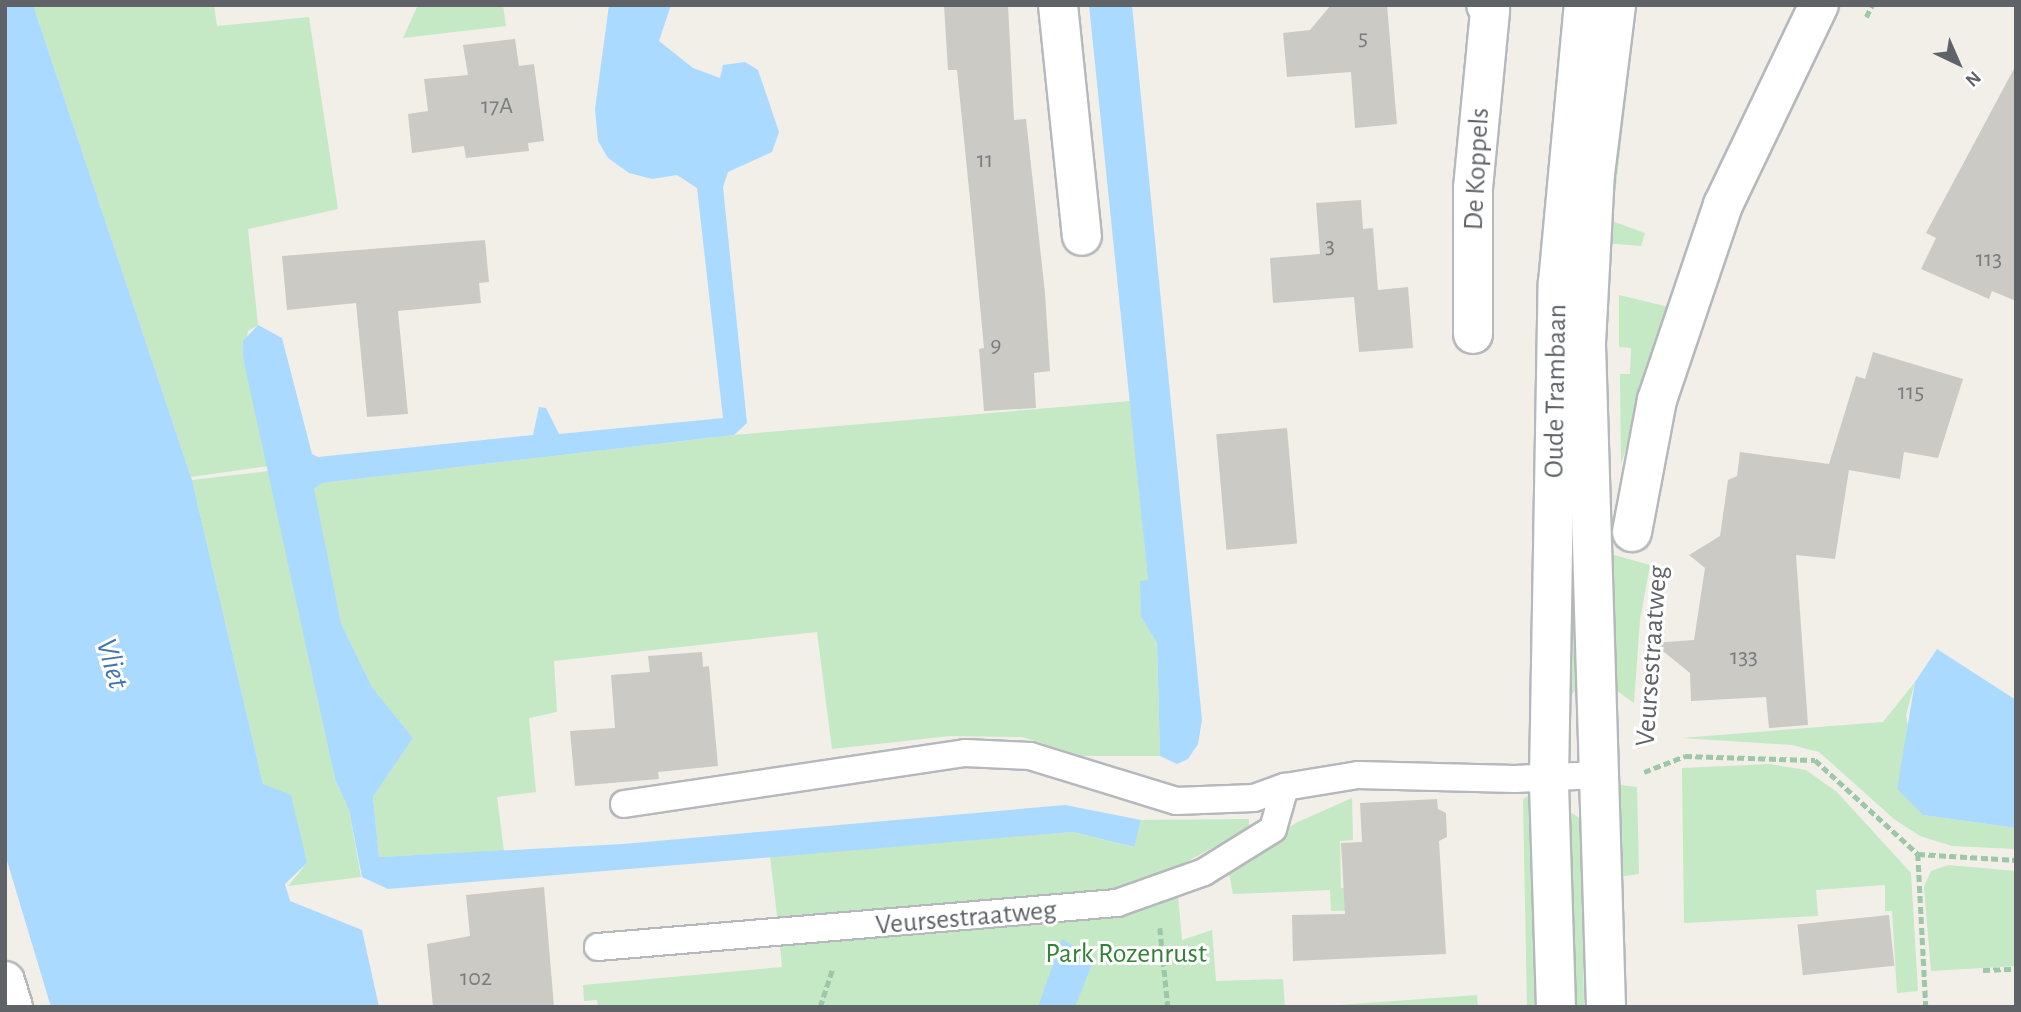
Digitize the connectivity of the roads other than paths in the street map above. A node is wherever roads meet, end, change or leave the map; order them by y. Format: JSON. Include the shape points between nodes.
{"nodes":[{"id":1,"x":1058,"y":5,"type":"edge"},
{"id":2,"x":1486,"y":5,"type":"edge"},
{"id":3,"x":1584,"y":5,"type":"edge"},
{"id":4,"x":1616,"y":5,"type":"edge"},
{"id":5,"x":1819,"y":5,"type":"edge"},
{"id":6,"x":1082,"y":236,"type":"dead end"},
{"id":7,"x":1473,"y":334,"type":"dead end"},
{"id":8,"x":1645,"y":545,"type":"road end"},
{"id":9,"x":1597,"y":775,"type":"junction"},
{"id":10,"x":1549,"y":778,"type":"junction"},
{"id":11,"x":1285,"y":787,"type":"junction"},
{"id":12,"x":624,"y":804,"type":"dead end"},
{"id":13,"x":598,"y":947,"type":"dead end"},
{"id":14,"x":5,"y":981,"type":"edge"},
{"id":15,"x":13,"y":1007,"type":"edge"},
{"id":16,"x":1556,"y":1007,"type":"edge"},
{"id":17,"x":1606,"y":1007,"type":"edge"}],
"edges":[{"from":1,"to":6,"type":"street"},
{"from":2,"to":7,"type":"street","name":"De Koppels","via":[[1490,10],[1473,188]]},
{"from":3,"to":10,"type":"street","name":"Oude Trambaan","via":[[1558,283]]},
{"from":4,"to":9,"type":"street","name":"Oude Trambaan","via":[[1595,174],[1586,343]]},
{"from":5,"to":8,"type":"street","name":"Veursestraatweg","via":[[1723,205],[1657,400]]},
{"from":9,"to":10,"type":"lane"},
{"from":9,"to":17,"type":"street"},
{"from":10,"to":11,"type":"lane","via":[[1358,775]]},
{"from":10,"to":16,"type":"street"},
{"from":11,"to":12,"type":"lane","via":[[1254,798],[1176,801],[1030,756],[965,753]]},
{"from":11,"to":13,"type":"lane","name":"Veursestraatweg","via":[[1273,829],[1204,872],[1117,903]]},
{"from":14,"to":15,"type":"street"}]}
